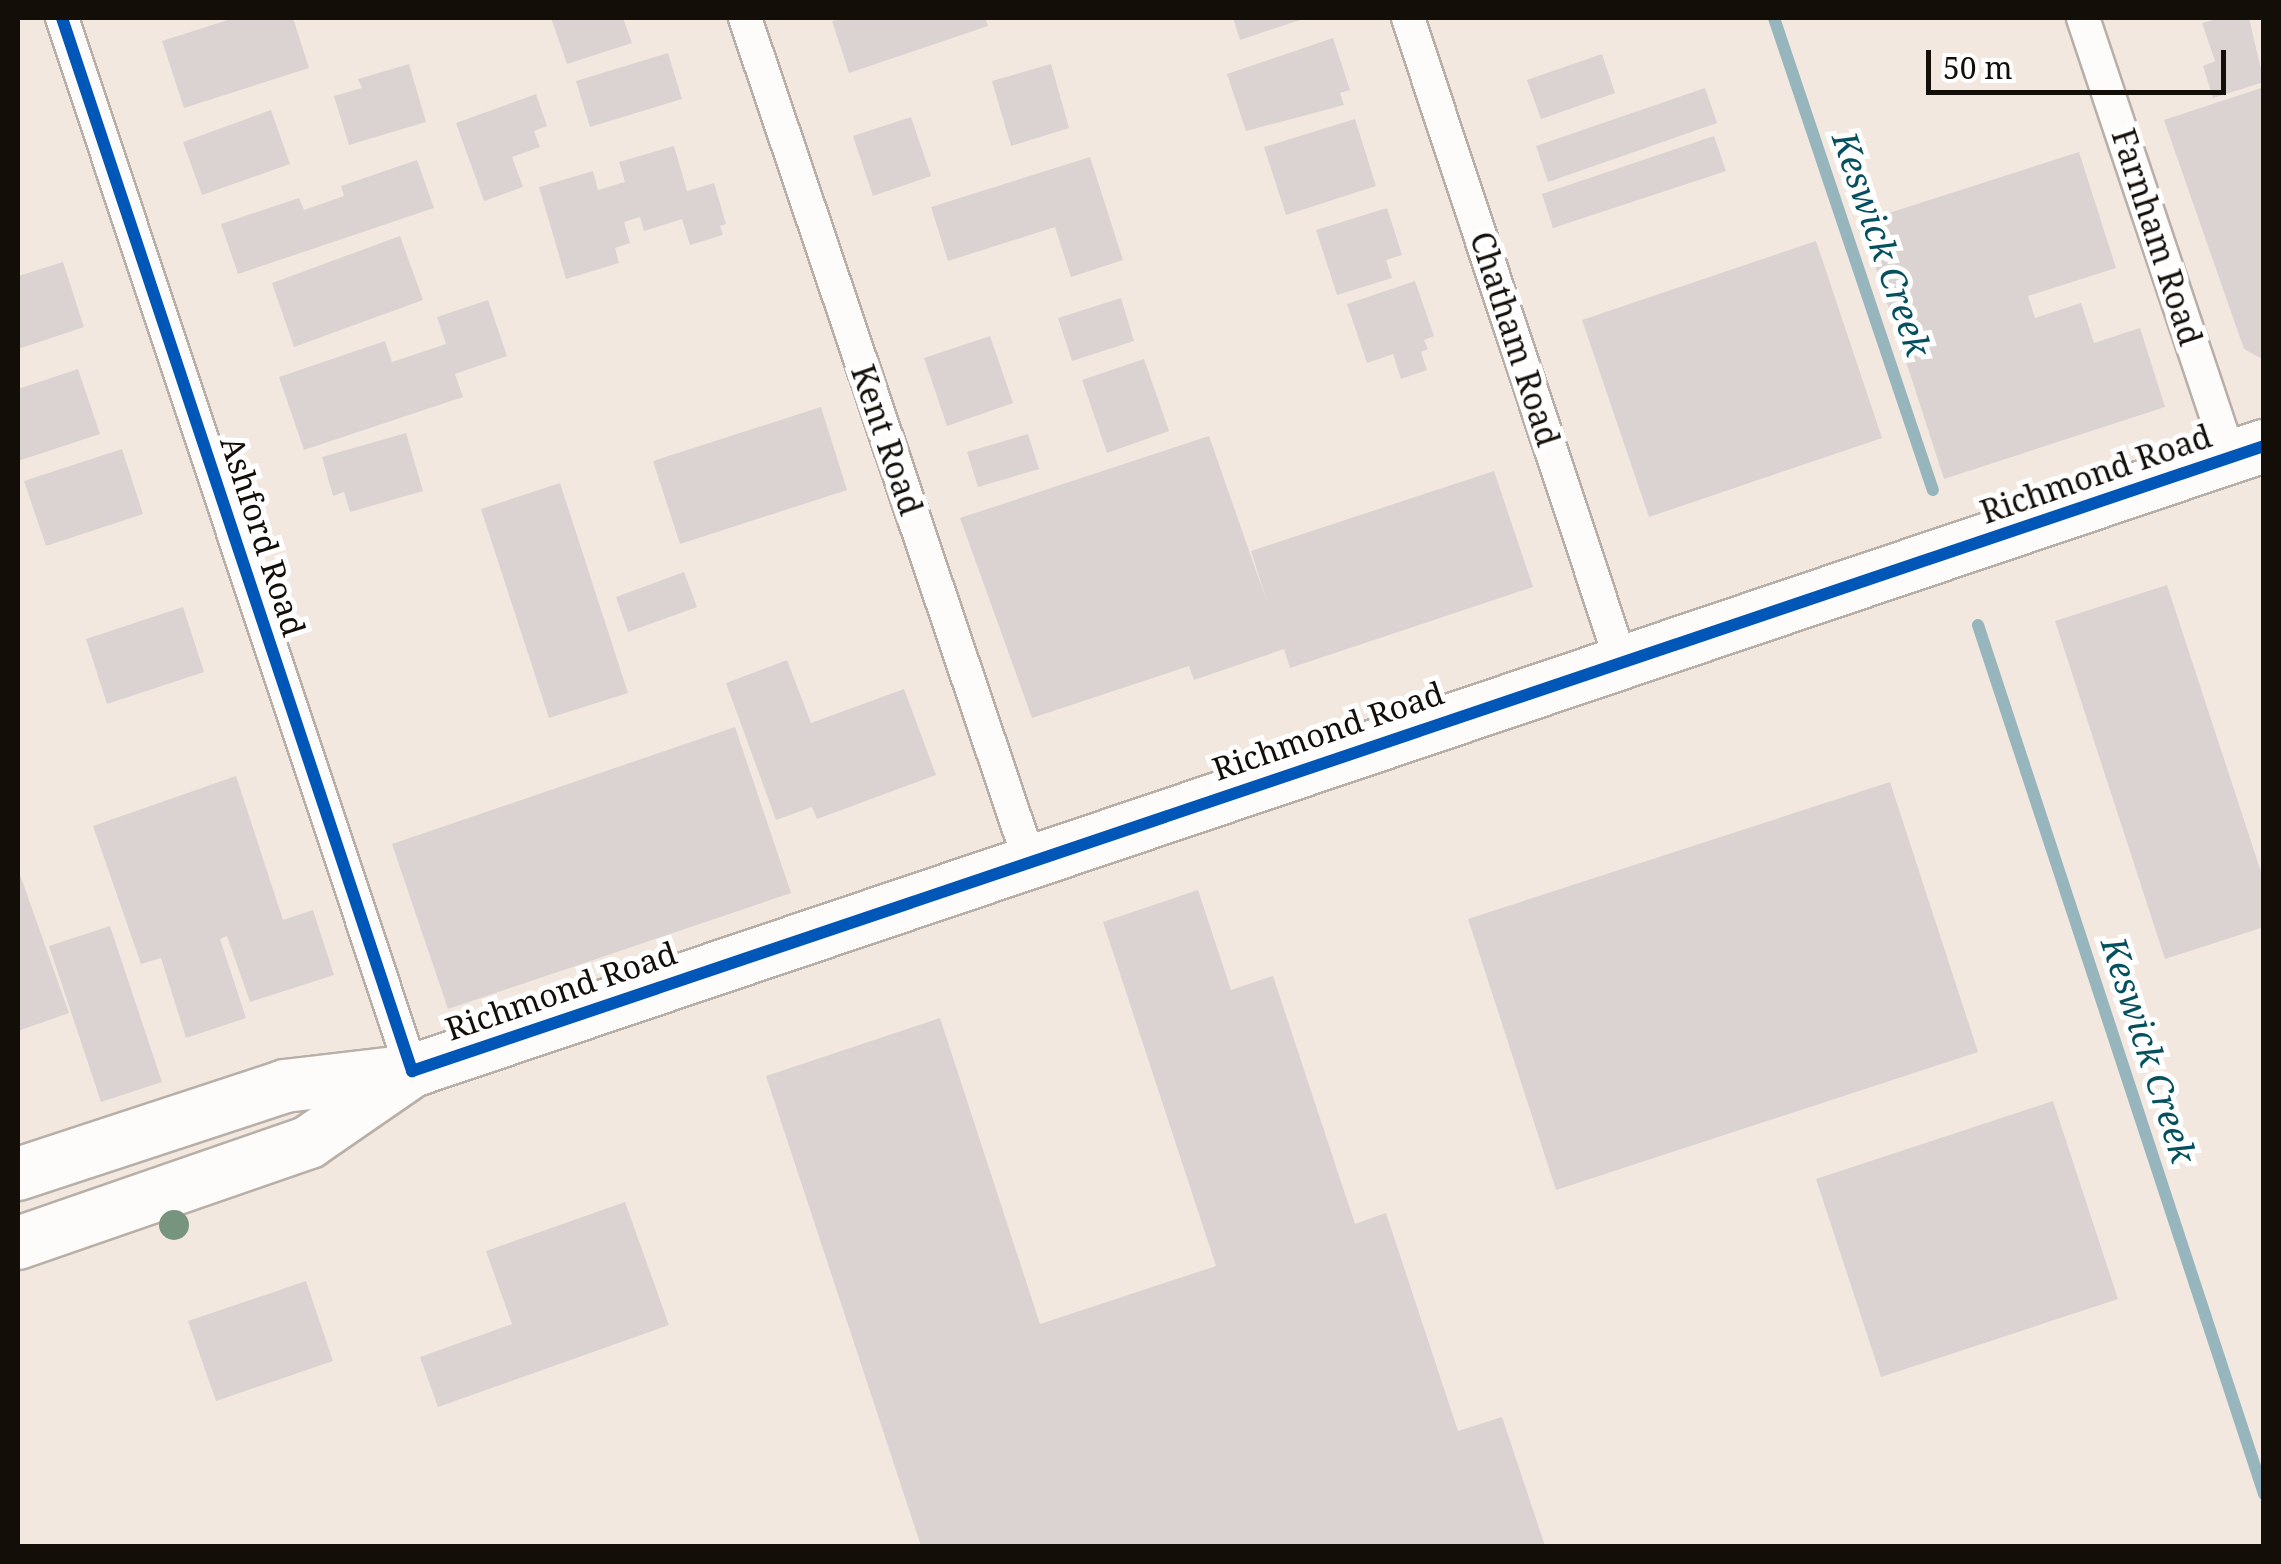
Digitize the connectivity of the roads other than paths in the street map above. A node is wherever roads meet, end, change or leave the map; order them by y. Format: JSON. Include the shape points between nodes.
{"nodes":[{"id":1,"x":62,"y":18,"type":"edge"},
{"id":2,"x":745,"y":18,"type":"edge"},
{"id":3,"x":1408,"y":18,"type":"edge"},
{"id":4,"x":2083,"y":18,"type":"edge"},
{"id":5,"x":2247,"y":451,"type":"edge"},
{"id":6,"x":1621,"y":661,"type":"junction"},
{"id":7,"x":1030,"y":862,"type":"junction"},
{"id":8,"x":412,"y":1071,"type":"junction"},
{"id":9,"x":18,"y":1174,"type":"edge"},
{"id":10,"x":18,"y":1243,"type":"edge"}],
"edges":[{"from":1,"to":8,"type":"street","name":"Ashford Road"},
{"from":2,"to":7,"type":"street","name":"Kent Road"},
{"from":3,"to":6,"type":"street","name":"Chatham Road"},
{"from":4,"to":5,"type":"street","name":"Farnham Road"},
{"from":5,"to":6,"type":"main road","name":"Richmond Road"},
{"from":6,"to":7,"type":"main road","name":"Richmond Road"},
{"from":7,"to":8,"type":"main road","name":"Richmond Road"},
{"from":8,"to":9,"type":"main road","name":"Richmond Road","via":[[284,1086]]},
{"from":8,"to":10,"type":"main road","name":"Richmond Road","via":[[308,1142]]}]}
